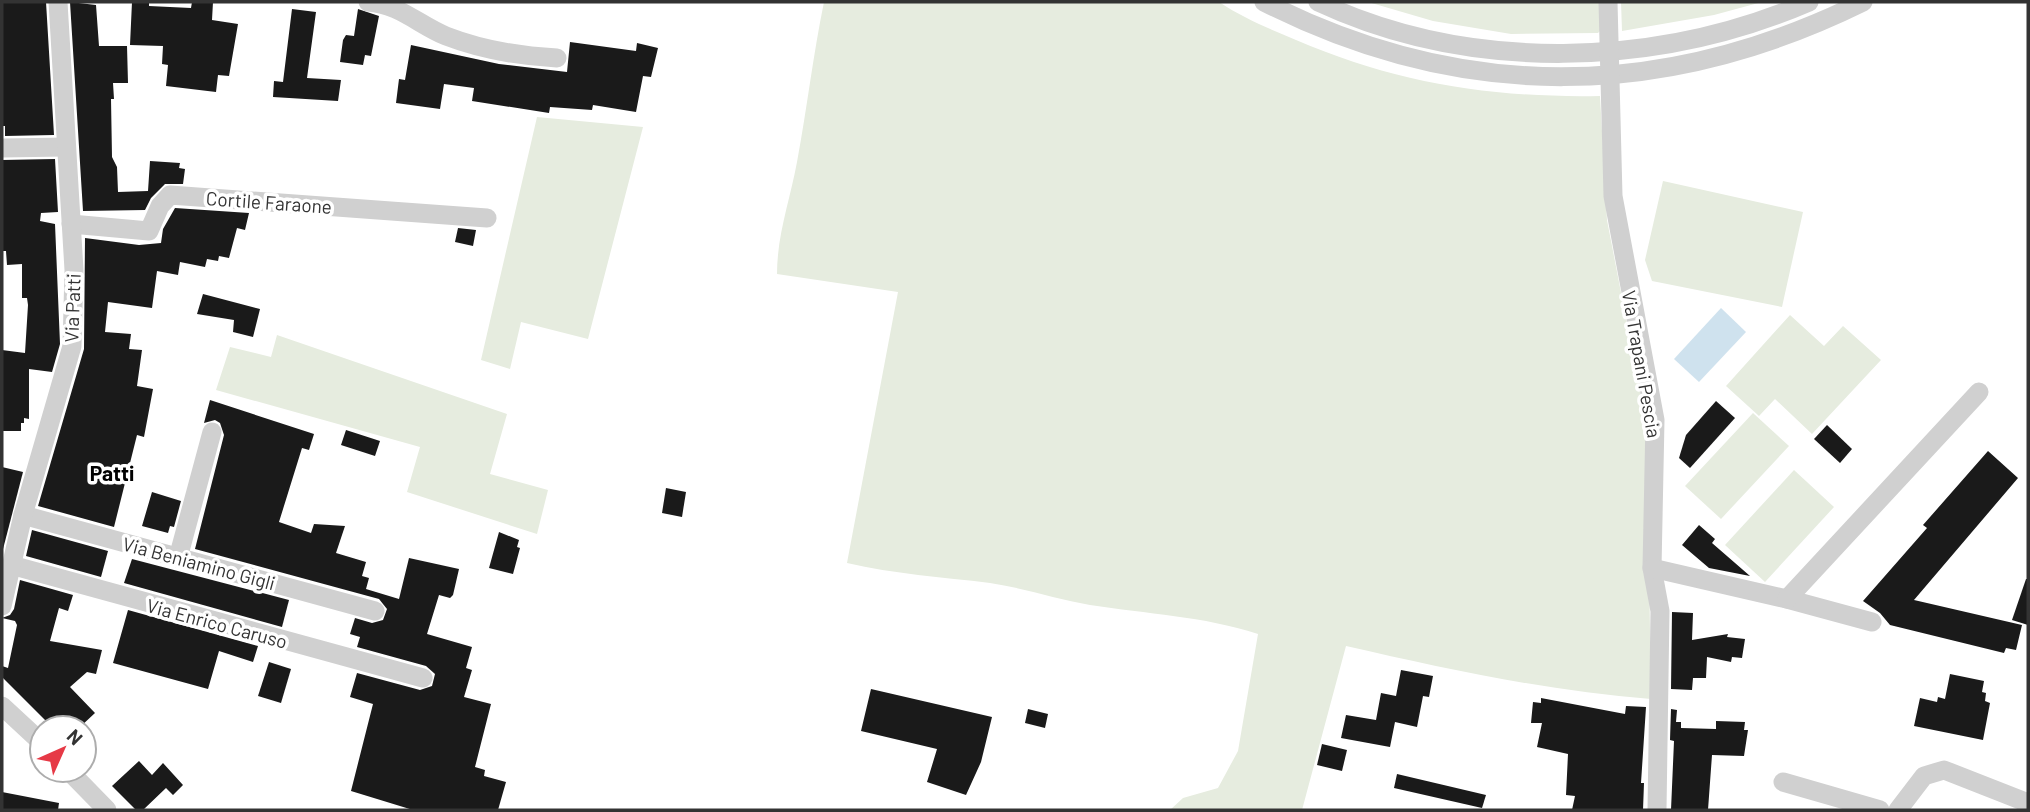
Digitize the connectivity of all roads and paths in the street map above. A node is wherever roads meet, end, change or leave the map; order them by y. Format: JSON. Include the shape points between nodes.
{"nodes":[{"id":1,"x":58,"y":2,"type":"edge"},
{"id":2,"x":368,"y":2,"type":"edge"},
{"id":3,"x":1264,"y":2,"type":"edge"},
{"id":4,"x":1318,"y":2,"type":"edge"},
{"id":5,"x":1608,"y":2,"type":"edge"},
{"id":6,"x":1809,"y":2,"type":"edge"},
{"id":7,"x":1863,"y":2,"type":"edge"},
{"id":8,"x":1609,"y":51,"type":"junction"},
{"id":9,"x":557,"y":58,"type":"dead end"},
{"id":10,"x":1610,"y":76,"type":"junction"},
{"id":11,"x":66,"y":146,"type":"junction"},
{"id":12,"x":2,"y":148,"type":"edge"},
{"id":13,"x":487,"y":218,"type":"dead end"},
{"id":14,"x":71,"y":224,"type":"junction"},
{"id":15,"x":1979,"y":392,"type":"dead end"},
{"id":16,"x":212,"y":432,"type":"dead end"},
{"id":17,"x":23,"y":515,"type":"junction"},
{"id":18,"x":177,"y":558,"type":"junction"},
{"id":19,"x":11,"y":565,"type":"junction"},
{"id":20,"x":1652,"y":568,"type":"junction"},
{"id":21,"x":1787,"y":599,"type":"junction"},
{"id":22,"x":2,"y":606,"type":"edge"},
{"id":23,"x":375,"y":611,"type":"dead end"},
{"id":24,"x":1872,"y":622,"type":"dead end"},
{"id":25,"x":423,"y":678,"type":"dead end"},
{"id":26,"x":2,"y":706,"type":"edge"},
{"id":27,"x":28,"y":731,"type":"edge"},
{"id":28,"x":1783,"y":782,"type":"dead end"},
{"id":29,"x":82,"y":784,"type":"edge"},
{"id":30,"x":2028,"y":803,"type":"edge"},
{"id":31,"x":107,"y":810,"type":"edge"},
{"id":32,"x":1657,"y":810,"type":"edge"},
{"id":33,"x":1880,"y":810,"type":"edge"},
{"id":34,"x":1898,"y":810,"type":"edge"}],
"edges":[{"from":1,"to":11,"type":"street","name":"Via Patti"},
{"from":2,"to":9,"type":"street","via":[[386,3],[445,36],[514,56]]},
{"from":3,"to":10,"type":"street","via":[[1366,46],[1438,66],[1540,78]]},
{"from":4,"to":8,"type":"street","via":[[1390,29],[1458,45],[1535,53]]},
{"from":5,"to":8,"type":"street","name":"Via Trapani Pescia"},
{"from":6,"to":8,"type":"street","via":[[1737,28]]},
{"from":7,"to":10,"type":"street","via":[[1747,49],[1665,69]]},
{"from":8,"to":10,"type":"street","name":"Via Trapani Pescia"},
{"from":10,"to":20,"type":"street","name":"Via Trapani Pescia","via":[[1613,196],[1655,421]]},
{"from":11,"to":12,"type":"street"},
{"from":11,"to":14,"type":"street","name":"Via Patti"},
{"from":13,"to":14,"type":"street","name":"Cortile Faraone","via":[[170,195],[149,230]]},
{"from":14,"to":17,"type":"street","name":"Via Patti","via":[[72,346]]},
{"from":15,"to":21,"type":"street"},
{"from":16,"to":18,"type":"street"},
{"from":17,"to":18,"type":"street","name":"Via Beniamino Gigli"},
{"from":17,"to":19,"type":"street","name":"Via Patti"},
{"from":18,"to":23,"type":"street","name":"Via Beniamino Gigli"},
{"from":19,"to":22,"type":"street","name":"Via Patti"},
{"from":19,"to":25,"type":"street","name":"Via Enrico Caruso"},
{"from":20,"to":21,"type":"street"},
{"from":20,"to":32,"type":"street","name":"Via Trapani Pescia","via":[[1660,611]]},
{"from":21,"to":24,"type":"street"},
{"from":26,"to":27,"type":"street"},
{"from":28,"to":33,"type":"street"},
{"from":29,"to":31,"type":"street"},
{"from":30,"to":34,"type":"street","via":[[1944,770],[1924,776]]}]}
